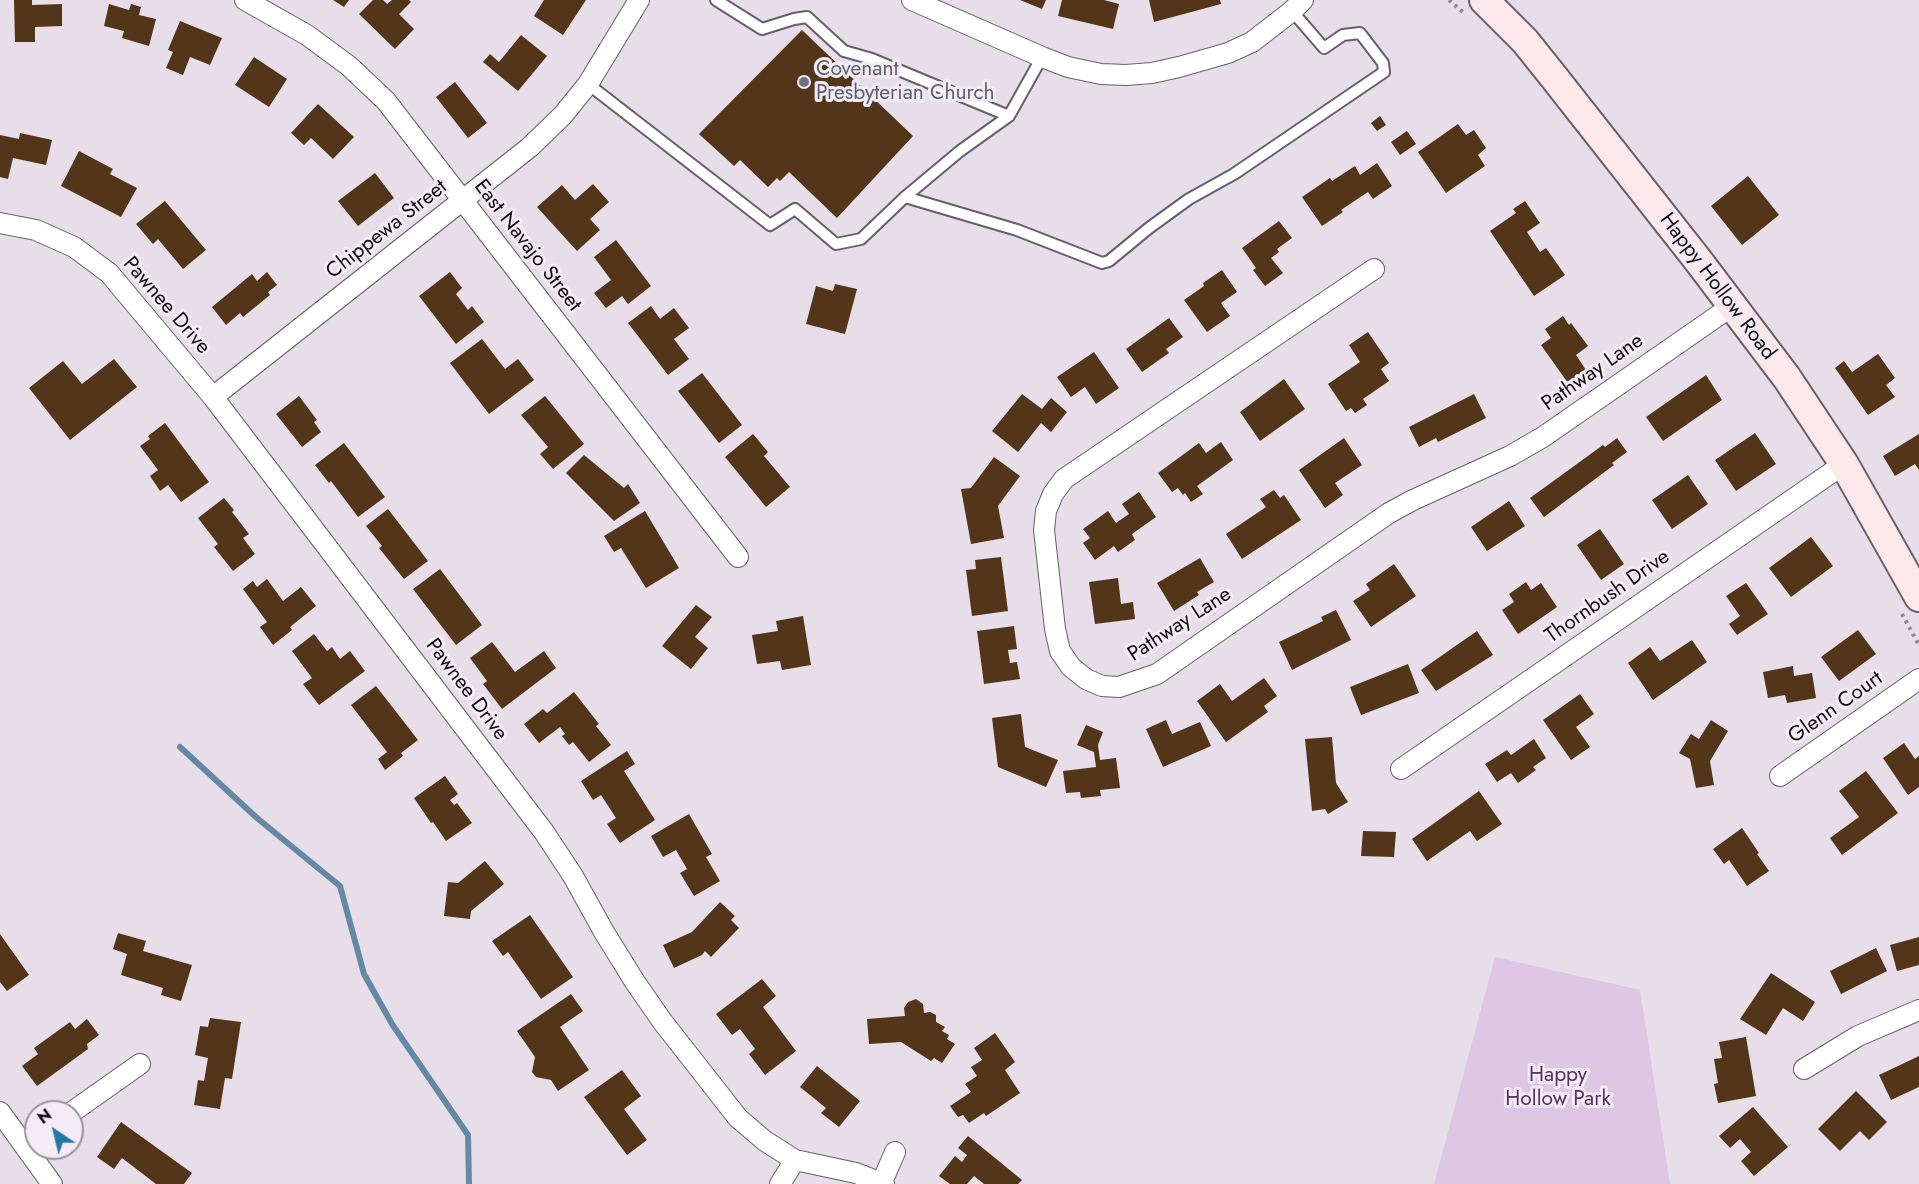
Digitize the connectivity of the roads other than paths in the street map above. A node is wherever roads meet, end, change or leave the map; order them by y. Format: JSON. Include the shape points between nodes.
{"nodes":[{"id":1,"x":245,"y":0,"type":"edge"},
{"id":2,"x":639,"y":0,"type":"edge"},
{"id":3,"x":716,"y":0,"type":"edge"},
{"id":4,"x":912,"y":0,"type":"edge"},
{"id":5,"x":1484,"y":0,"type":"edge"},
{"id":6,"x":1298,"y":5,"type":"edge"},
{"id":7,"x":1042,"y":57,"type":"junction"},
{"id":8,"x":588,"y":84,"type":"junction"},
{"id":9,"x":1009,"y":116,"type":"junction"},
{"id":10,"x":905,"y":197,"type":"junction"},
{"id":11,"x":462,"y":201,"type":"junction"},
{"id":12,"x":0,"y":223,"type":"edge"},
{"id":13,"x":1374,"y":270,"type":"dead end"},
{"id":14,"x":1732,"y":306,"type":"junction"},
{"id":15,"x":213,"y":397,"type":"junction"},
{"id":16,"x":1844,"y":464,"type":"junction"},
{"id":17,"x":738,"y":557,"type":"dead end"},
{"id":18,"x":1919,"y":597,"type":"edge"},
{"id":19,"x":1919,"y":679,"type":"edge"},
{"id":20,"x":1401,"y":769,"type":"dead end"},
{"id":21,"x":1780,"y":776,"type":"dead end"},
{"id":22,"x":1919,"y":1010,"type":"edge"},
{"id":23,"x":140,"y":1064,"type":"dead end"},
{"id":24,"x":1804,"y":1069,"type":"dead end"},
{"id":25,"x":84,"y":1104,"type":"edge"},
{"id":26,"x":0,"y":1112,"type":"edge"},
{"id":27,"x":24,"y":1135,"type":"edge"},
{"id":28,"x":894,"y":1152,"type":"dead end"},
{"id":29,"x":40,"y":1160,"type":"edge"},
{"id":30,"x":795,"y":1160,"type":"junction"},
{"id":31,"x":883,"y":1183,"type":"edge"},
{"id":32,"x":52,"y":1184,"type":"edge"},
{"id":33,"x":780,"y":1184,"type":"edge"}],
"edges":[{"from":1,"to":11,"type":"street","name":"East Navajo Street","via":[[307,35],[349,66],[386,101]]},
{"from":2,"to":8,"type":"street","name":"Chippewa Street"},
{"from":3,"to":9,"type":"lane","via":[[762,30],[807,17],[844,51]]},
{"from":4,"to":7,"type":"street"},
{"from":5,"to":14,"type":"main road","name":"Happy Hollow Road","via":[[1525,41]]},
{"from":6,"to":7,"type":"street","via":[[1252,42],[1204,61],[1152,73],[1101,74]]},
{"from":6,"to":10,"type":"lane","via":[[1324,48],[1343,35],[1360,33],[1383,63],[1384,72],[1234,174],[1189,199],[1109,261],[1102,263],[1017,230]]},
{"from":7,"to":9,"type":"lane"},
{"from":8,"to":10,"type":"lane","via":[[770,225],[795,209],[836,244],[861,239]]},
{"from":8,"to":11,"type":"street","name":"Chippewa Street","via":[[530,147]]},
{"from":9,"to":10,"type":"lane"},
{"from":11,"to":15,"type":"street","name":"Chippewa Street"},
{"from":11,"to":17,"type":"street","name":"East Navajo Street"},
{"from":12,"to":15,"type":"street","name":"Pawnee Drive","via":[[36,230],[74,247],[109,273]]},
{"from":13,"to":14,"type":"street","name":"Pathway Lane","via":[[1064,479],[1053,494],[1044,530],[1054,629],[1060,651],[1086,679],[1102,686],[1119,687],[1157,674],[1389,513],[1543,437]]},
{"from":14,"to":16,"type":"main road","name":"Happy Hollow Road","via":[[1787,378]]},
{"from":15,"to":30,"type":"street","name":"Pawnee Drive","via":[[544,832],[662,1021],[738,1118]]},
{"from":16,"to":18,"type":"main road","name":"Happy Hollow Road"},
{"from":16,"to":20,"type":"street","name":"Thornbush Drive"},
{"from":19,"to":21,"type":"street","name":"Glenn Court"},
{"from":22,"to":24,"type":"street","via":[[1858,1036]]},
{"from":23,"to":25,"type":"street"},
{"from":26,"to":27,"type":"street"},
{"from":28,"to":31,"type":"street"},
{"from":29,"to":32,"type":"street"},
{"from":30,"to":31,"type":"street","name":"Pawnee Drive"},
{"from":30,"to":33,"type":"street"}]}
